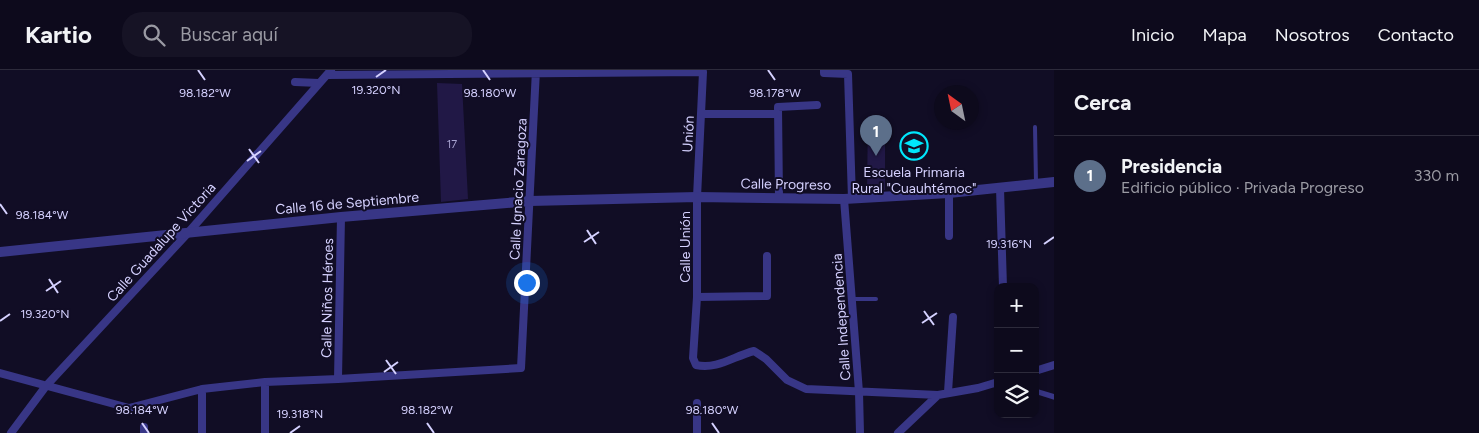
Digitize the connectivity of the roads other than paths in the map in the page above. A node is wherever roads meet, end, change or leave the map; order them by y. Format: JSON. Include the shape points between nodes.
{"nodes":[{"id":1,"x":824,"y":70,"type":"edge"},
{"id":2,"x":686,"y":71,"type":"edge"},
{"id":3,"x":536,"y":72,"type":"edge"},
{"id":4,"x":849,"y":72,"type":"edge"},
{"id":5,"x":329,"y":73,"type":"edge"},
{"id":6,"x":446,"y":73,"type":"edge"},
{"id":7,"x":296,"y":82,"type":"dead end"},
{"id":8,"x":319,"y":83,"type":"junction"},
{"id":9,"x":818,"y":105,"type":"dead end"},
{"id":10,"x":702,"y":114,"type":"junction"},
{"id":11,"x":777,"y":114,"type":"junction"},
{"id":12,"x":1035,"y":127,"type":"dead end"},
{"id":13,"x":1054,"y":182,"type":"edge"},
{"id":14,"x":1036,"y":184,"type":"junction"},
{"id":15,"x":1000,"y":188,"type":"junction"},
{"id":16,"x":948,"y":193,"type":"junction"},
{"id":17,"x":697,"y":196,"type":"junction"},
{"id":18,"x":778,"y":198,"type":"junction"},
{"id":19,"x":848,"y":199,"type":"junction"},
{"id":20,"x":530,"y":201,"type":"junction"},
{"id":21,"x":341,"y":217,"type":"junction"},
{"id":22,"x":187,"y":234,"type":"junction"},
{"id":23,"x":950,"y":236,"type":"dead end"},
{"id":24,"x":0,"y":252,"type":"edge"},
{"id":25,"x":767,"y":256,"type":"dead end"},
{"id":26,"x":1003,"y":283,"type":"edge"},
{"id":27,"x":697,"y":297,"type":"junction"},
{"id":28,"x":852,"y":299,"type":"junction"},
{"id":29,"x":876,"y":299,"type":"dead end"},
{"id":30,"x":953,"y":317,"type":"dead end"},
{"id":31,"x":1054,"y":365,"type":"edge"},
{"id":32,"x":1039,"y":370,"type":"edge"},
{"id":33,"x":0,"y":373,"type":"edge"},
{"id":34,"x":338,"y":379,"type":"junction"},
{"id":35,"x":265,"y":382,"type":"junction"},
{"id":36,"x":994,"y":383,"type":"edge"},
{"id":37,"x":46,"y":386,"type":"junction"},
{"id":38,"x":202,"y":390,"type":"junction"},
{"id":39,"x":1039,"y":391,"type":"edge"},
{"id":40,"x":859,"y":392,"type":"junction"},
{"id":41,"x":948,"y":392,"type":"junction"},
{"id":42,"x":938,"y":395,"type":"junction"},
{"id":43,"x":1054,"y":397,"type":"edge"},
{"id":44,"x":697,"y":403,"type":"dead end"},
{"id":45,"x":11,"y":433,"type":"edge"},
{"id":46,"x":202,"y":433,"type":"edge"},
{"id":47,"x":265,"y":433,"type":"edge"},
{"id":48,"x":697,"y":433,"type":"edge"},
{"id":49,"x":860,"y":433,"type":"edge"},
{"id":50,"x":898,"y":433,"type":"edge"}],
"edges":[{"from":1,"to":4,"type":"street","via":[[824,73]]},
{"from":2,"to":3,"type":"street"},
{"from":2,"to":10,"type":"street","name":"Unión","via":[[703,72]]},
{"from":3,"to":6,"type":"street"},
{"from":3,"to":20,"type":"street","name":"Calle Ignacio Zaragoza"},
{"from":4,"to":19,"type":"street","name":"Calle Independencia"},
{"from":5,"to":6,"type":"street"},
{"from":5,"to":8,"type":"street","name":"Calle Guadalupe Victoria"},
{"from":7,"to":8,"type":"street"},
{"from":8,"to":22,"type":"street","name":"Calle Guadalupe Victoria"},
{"from":9,"to":11,"type":"street","via":[[778,107]]},
{"from":10,"to":11,"type":"street"},
{"from":10,"to":17,"type":"street","name":"Unión"},
{"from":11,"to":18,"type":"street"},
{"from":12,"to":14,"type":"lane"},
{"from":13,"to":14,"type":"street","name":"Calle Progreso"},
{"from":14,"to":15,"type":"street","name":"Calle Progreso"},
{"from":15,"to":16,"type":"street","name":"Calle Progreso"},
{"from":15,"to":26,"type":"street"},
{"from":16,"to":19,"type":"street","name":"Calle Progreso"},
{"from":16,"to":23,"type":"street"},
{"from":17,"to":18,"type":"street","name":"Calle Progreso"},
{"from":17,"to":20,"type":"street","name":"Calle 16 de Septiembre"},
{"from":17,"to":27,"type":"street","name":"Calle Unión"},
{"from":18,"to":19,"type":"street","name":"Calle Progreso"},
{"from":19,"to":28,"type":"street","name":"Calle Independencia"},
{"from":20,"to":21,"type":"street","name":"Calle 16 de Septiembre"},
{"from":20,"to":34,"type":"street","name":"Calle Ignacio Zaragoza","via":[[521,368]]},
{"from":21,"to":22,"type":"street","name":"Calle 16 de Septiembre"},
{"from":21,"to":34,"type":"street","name":"Calle Niños Héroes"},
{"from":22,"to":24,"type":"street","name":"Calle 16 de Septiembre"},
{"from":22,"to":37,"type":"street","name":"Calle Guadalupe Victoria"},
{"from":25,"to":27,"type":"street","via":[[767,296]]},
{"from":27,"to":40,"type":"street","name":"Calle Unión","via":[[693,358],[696,365],[707,368],[740,354],[754,352],[787,380],[806,389]]},
{"from":28,"to":29,"type":"lane"},
{"from":28,"to":40,"type":"street","name":"Calle Independencia"},
{"from":30,"to":41,"type":"street"},
{"from":31,"to":32,"type":"street"},
{"from":33,"to":37,"type":"street"},
{"from":34,"to":35,"type":"street"},
{"from":35,"to":38,"type":"street"},
{"from":35,"to":47,"type":"street"},
{"from":36,"to":41,"type":"street"},
{"from":37,"to":38,"type":"street","via":[[129,408]]},
{"from":37,"to":45,"type":"street","name":"Calle Guadalupe Victoria"},
{"from":38,"to":46,"type":"street"},
{"from":39,"to":43,"type":"street"},
{"from":40,"to":42,"type":"street"},
{"from":40,"to":49,"type":"street","name":"Calle Independencia"},
{"from":41,"to":42,"type":"street"},
{"from":42,"to":50,"type":"street"},
{"from":44,"to":48,"type":"street"}]}
